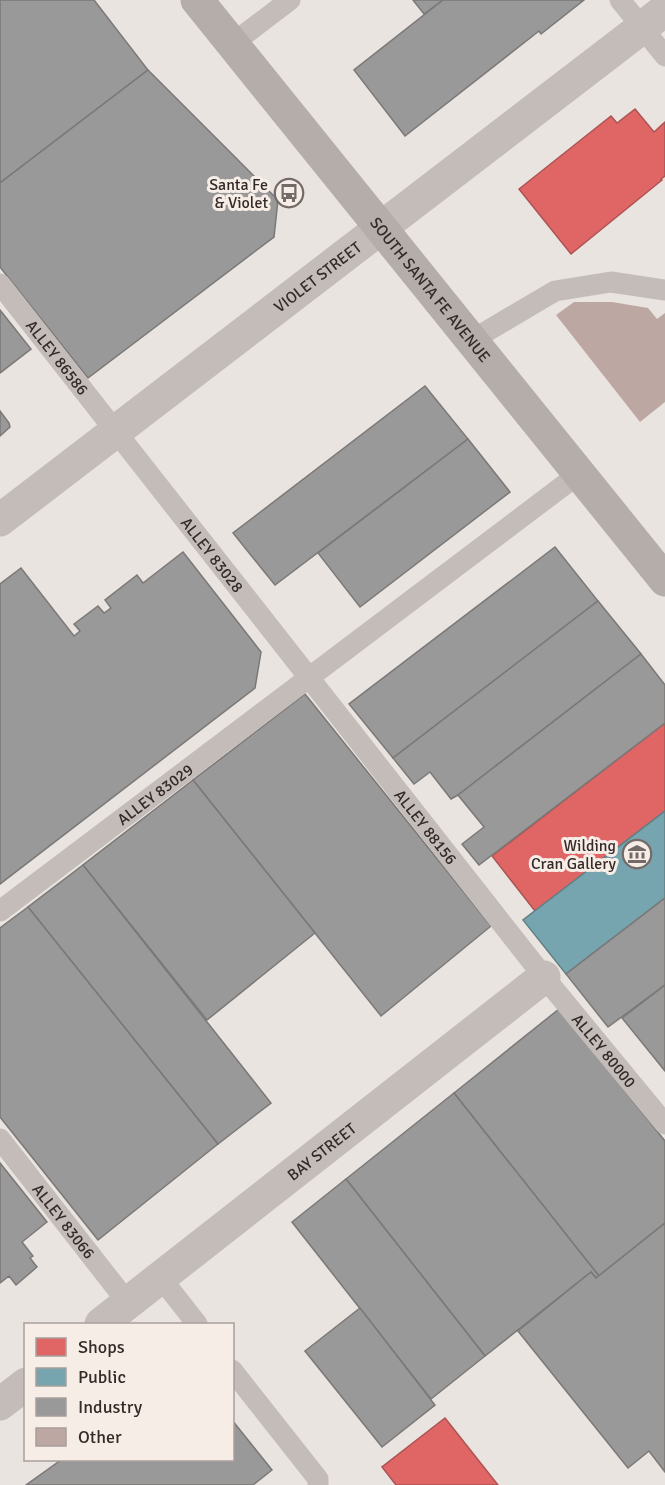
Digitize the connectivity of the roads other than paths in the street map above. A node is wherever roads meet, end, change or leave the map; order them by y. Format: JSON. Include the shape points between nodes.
{"nodes":[{"id":1,"x":197,"y":0,"type":"edge"},
{"id":2,"x":290,"y":0,"type":"edge"},
{"id":3,"x":620,"y":0,"type":"edge"},
{"id":4,"x":653,"y":19,"type":"edge"},
{"id":5,"x":232,"y":44,"type":"junction"},
{"id":6,"x":665,"y":56,"type":"edge"},
{"id":7,"x":380,"y":228,"type":"junction"},
{"id":8,"x":0,"y":284,"type":"edge"},
{"id":9,"x":665,"y":290,"type":"edge"},
{"id":10,"x":472,"y":340,"type":"junction"},
{"id":11,"x":117,"y":431,"type":"junction"},
{"id":12,"x":580,"y":473,"type":"junction"},
{"id":13,"x":0,"y":520,"type":"edge"},
{"id":14,"x":665,"y":580,"type":"edge"},
{"id":15,"x":308,"y":678,"type":"junction"},
{"id":16,"x":0,"y":911,"type":"edge"},
{"id":17,"x":544,"y":976,"type":"junction"},
{"id":18,"x":665,"y":1124,"type":"edge"},
{"id":19,"x":0,"y":1139,"type":"edge"},
{"id":20,"x":160,"y":1278,"type":"junction"},
{"id":21,"x":128,"y":1303,"type":"junction"},
{"id":22,"x":102,"y":1323,"type":"edge"},
{"id":23,"x":196,"y":1323,"type":"edge"},
{"id":24,"x":234,"y":1373,"type":"edge"},
{"id":25,"x":24,"y":1386,"type":"edge"},
{"id":26,"x":0,"y":1404,"type":"edge"},
{"id":27,"x":318,"y":1485,"type":"edge"}],
"edges":[{"from":1,"to":5,"type":"main road","name":"SOUTH SANTA FE AVENUE"},
{"from":2,"to":5,"type":"lane"},
{"from":3,"to":4,"type":"lane"},
{"from":4,"to":6,"type":"lane"},
{"from":4,"to":7,"type":"street","name":"VIOLET STREET"},
{"from":5,"to":7,"type":"main road","name":"SOUTH SANTA FE AVENUE"},
{"from":7,"to":10,"type":"main road","name":"SOUTH SANTA FE AVENUE"},
{"from":7,"to":11,"type":"street","name":"VIOLET STREET"},
{"from":8,"to":11,"type":"lane","name":"ALLEY 86586"},
{"from":9,"to":10,"type":"lane","via":[[611,282],[555,291]]},
{"from":10,"to":12,"type":"main road","name":"SOUTH SANTA FE AVENUE"},
{"from":11,"to":13,"type":"street","name":"VIOLET STREET"},
{"from":11,"to":15,"type":"lane","name":"ALLEY 83028"},
{"from":12,"to":14,"type":"main road","name":"SOUTH SANTA FE AVENUE"},
{"from":12,"to":15,"type":"lane","name":"ALLEY 83029"},
{"from":15,"to":16,"type":"lane","name":"ALLEY 83029"},
{"from":15,"to":17,"type":"lane","name":"ALLEY 88156"},
{"from":17,"to":18,"type":"lane","name":"ALLEY 80000"},
{"from":17,"to":20,"type":"street","name":"BAY STREET"},
{"from":19,"to":21,"type":"lane","name":"ALLEY 83066"},
{"from":20,"to":21,"type":"street","name":"BAY STREET"},
{"from":20,"to":23,"type":"lane"},
{"from":21,"to":22,"type":"street","name":"BAY STREET"},
{"from":24,"to":27,"type":"lane","via":[[318,1479]]},
{"from":25,"to":26,"type":"street"}]}
